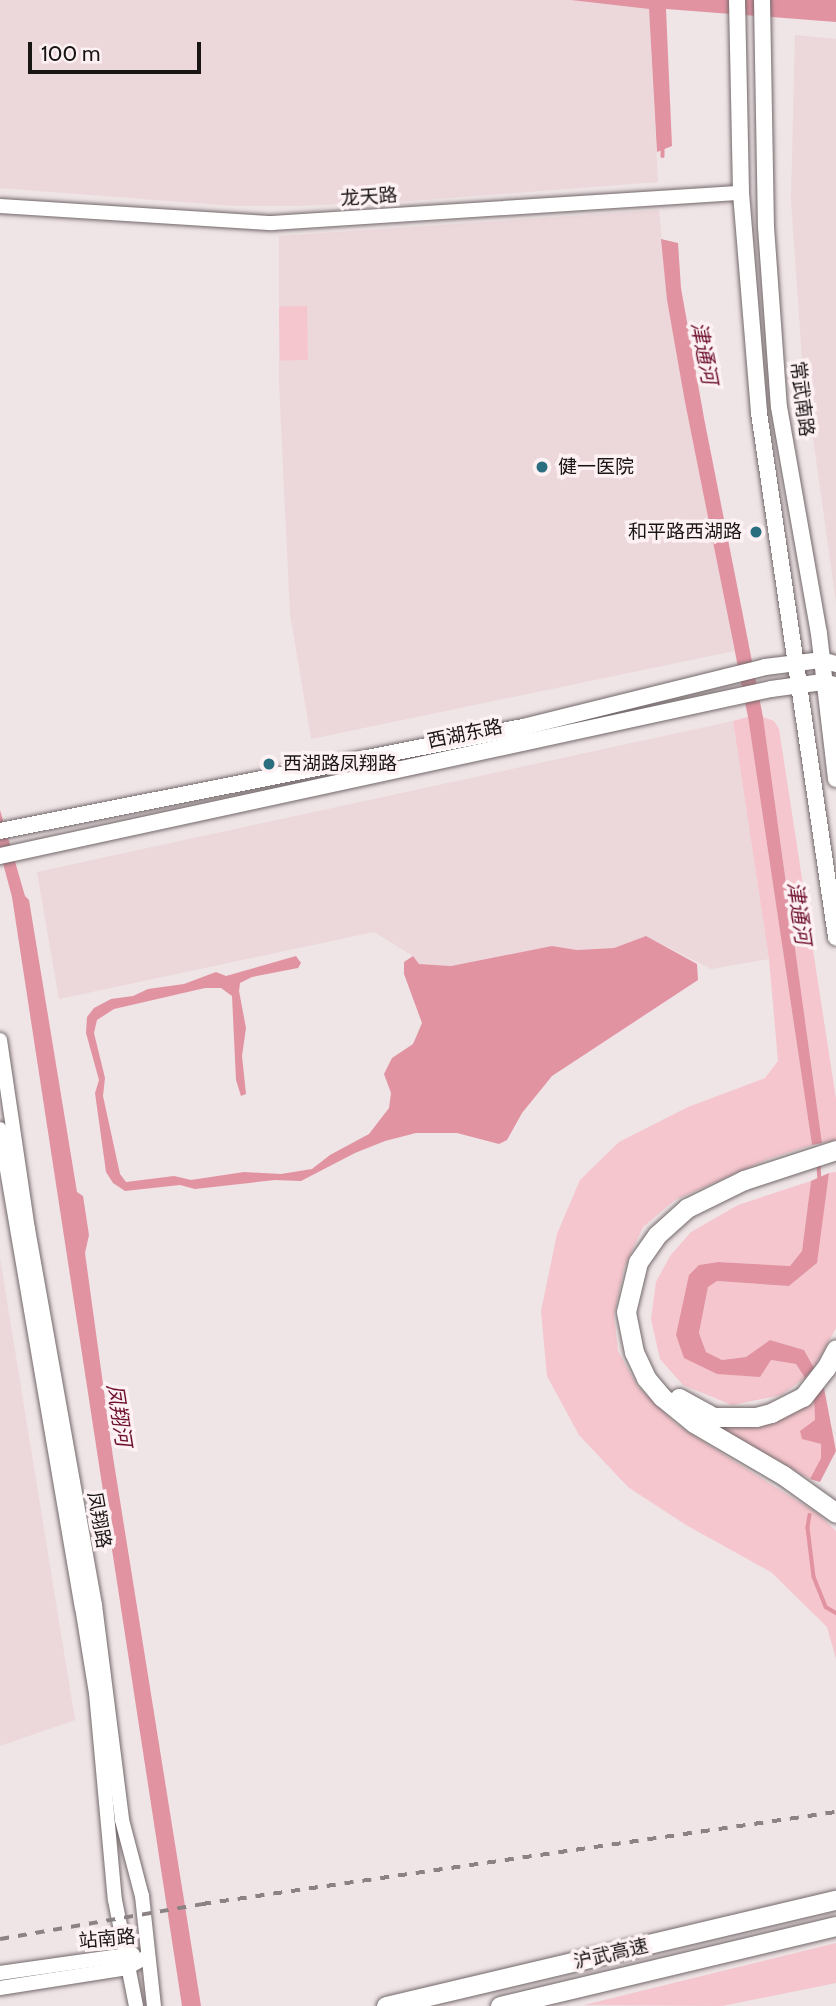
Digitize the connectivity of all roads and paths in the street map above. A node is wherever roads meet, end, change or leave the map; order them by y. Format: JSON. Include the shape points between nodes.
{"nodes":[{"id":1,"x":764,"y":0,"type":"edge"},
{"id":2,"x":736,"y":5,"type":"edge"},
{"id":3,"x":741,"y":193,"type":"junction"},
{"id":4,"x":0,"y":206,"type":"edge"},
{"id":5,"x":797,"y":661,"type":"junction"},
{"id":6,"x":829,"y":662,"type":"edge"},
{"id":7,"x":799,"y":684,"type":"junction"},
{"id":8,"x":829,"y":684,"type":"edge"},
{"id":9,"x":836,"y":703,"type":"edge"},
{"id":10,"x":836,"y":779,"type":"edge"},
{"id":11,"x":4,"y":830,"type":"edge"},
{"id":12,"x":8,"y":855,"type":"edge"},
{"id":13,"x":836,"y":937,"type":"edge"},
{"id":14,"x":0,"y":1040,"type":"edge"},
{"id":15,"x":0,"y":1129,"type":"edge"},
{"id":16,"x":836,"y":1150,"type":"edge"},
{"id":17,"x":836,"y":1162,"type":"edge"},
{"id":18,"x":777,"y":1175,"type":"junction"},
{"id":19,"x":836,"y":1349,"type":"edge"},
{"id":20,"x":836,"y":1513,"type":"edge"},
{"id":21,"x":836,"y":1900,"type":"edge"},
{"id":22,"x":836,"y":1926,"type":"edge"},
{"id":23,"x":149,"y":1956,"type":"junction"},
{"id":24,"x":126,"y":1961,"type":"junction"},
{"id":25,"x":0,"y":1973,"type":"edge"},
{"id":26,"x":0,"y":1987,"type":"edge"},
{"id":27,"x":136,"y":2006,"type":"edge"},
{"id":28,"x":154,"y":2006,"type":"edge"},
{"id":29,"x":386,"y":2006,"type":"edge"},
{"id":30,"x":500,"y":2006,"type":"edge"}],
"edges":[{"from":1,"to":6,"type":"main road","name":"常武南路","via":[[766,227],[779,407]]},
{"from":2,"to":3,"type":"main road"},
{"from":3,"to":4,"type":"street","name":"龙天路","via":[[272,223]]},
{"from":3,"to":5,"type":"main road","via":[[759,413]]},
{"from":5,"to":6,"type":"main road"},
{"from":5,"to":7,"type":"main road"},
{"from":5,"to":11,"type":"main road","name":"西湖东路","via":[[523,727]]},
{"from":6,"to":8,"type":"main road","name":"常武南路"},
{"from":7,"to":8,"type":"main road","name":"西湖东路"},
{"from":7,"to":12,"type":"main road","name":"西湖东路"},
{"from":7,"to":13,"type":"main road"},
{"from":8,"to":9,"type":"highway"},
{"from":8,"to":10,"type":"main road","name":"常武南路"},
{"from":14,"to":23,"type":"street","name":"凤翔路","via":[[96,1617],[122,1820],[142,1896]]},
{"from":15,"to":24,"type":"street","name":"凤翔路","via":[[96,1693],[106,1826]]},
{"from":16,"to":18,"type":"highway"},
{"from":17,"to":18,"type":"highway"},
{"from":18,"to":19,"type":"highway","via":[[708,1211],[663,1247],[645,1280],[639,1303],[647,1359],[668,1388],[696,1410],[713,1417],[756,1417],[803,1397]]},
{"from":18,"to":20,"type":"highway","via":[[706,1197],[657,1235],[633,1277],[626,1312],[630,1340],[646,1378],[676,1409]]},
{"from":21,"to":29,"type":"highway","name":"沪武高速"},
{"from":22,"to":30,"type":"highway","name":"沪武高速"},
{"from":23,"to":24,"type":"street","name":"站南路"},
{"from":23,"to":28,"type":"street","name":"凤翔路"},
{"from":24,"to":25,"type":"street","name":"站南路"},
{"from":24,"to":26,"type":"street","name":"站南路"},
{"from":24,"to":27,"type":"street","name":"凤翔路"}]}
